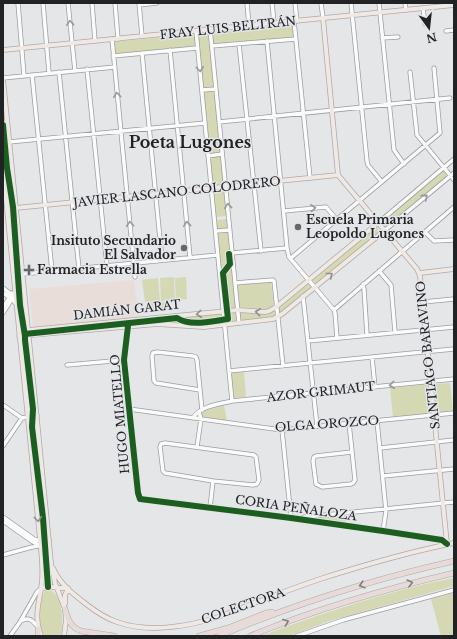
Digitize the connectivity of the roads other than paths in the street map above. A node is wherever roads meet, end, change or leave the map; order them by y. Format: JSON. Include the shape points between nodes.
{"nodes":[{"id":1,"x":18,"y":3,"type":"edge"},
{"id":2,"x":43,"y":3,"type":"edge"},
{"id":3,"x":68,"y":3,"type":"edge"},
{"id":4,"x":92,"y":3,"type":"edge"},
{"id":5,"x":115,"y":3,"type":"edge"},
{"id":6,"x":157,"y":3,"type":"edge"},
{"id":7,"x":247,"y":3,"type":"edge"},
{"id":8,"x":272,"y":3,"type":"edge"},
{"id":9,"x":295,"y":3,"type":"edge"},
{"id":10,"x":321,"y":3,"type":"edge"},
{"id":11,"x":350,"y":3,"type":"edge"},
{"id":12,"x":379,"y":3,"type":"edge"},
{"id":13,"x":405,"y":3,"type":"edge"},
{"id":14,"x":139,"y":4,"type":"edge"},
{"id":15,"x":431,"y":5,"type":"edge"},
{"id":16,"x":454,"y":5,"type":"edge"},
{"id":17,"x":423,"y":8,"type":"junction"},
{"id":18,"x":406,"y":10,"type":"junction"},
{"id":19,"x":380,"y":13,"type":"junction"},
{"id":20,"x":352,"y":15,"type":"junction"},
{"id":21,"x":323,"y":18,"type":"junction"},
{"id":22,"x":295,"y":21,"type":"junction"},
{"id":23,"x":274,"y":23,"type":"junction"},
{"id":24,"x":425,"y":24,"type":"dead end"},
{"id":25,"x":249,"y":26,"type":"junction"},
{"id":26,"x":210,"y":29,"type":"junction"},
{"id":27,"x":454,"y":30,"type":"edge"},
{"id":28,"x":196,"y":31,"type":"junction"},
{"id":29,"x":446,"y":31,"type":"dead end"},
{"id":30,"x":142,"y":36,"type":"junction"},
{"id":31,"x":398,"y":37,"type":"dead end"},
{"id":32,"x":382,"y":38,"type":"junction"},
{"id":33,"x":112,"y":39,"type":"junction"},
{"id":34,"x":118,"y":39,"type":"junction"},
{"id":35,"x":296,"y":39,"type":"junction"},
{"id":36,"x":96,"y":41,"type":"junction"},
{"id":37,"x":267,"y":41,"type":"junction"},
{"id":38,"x":72,"y":43,"type":"junction"},
{"id":39,"x":239,"y":44,"type":"junction"},
{"id":40,"x":47,"y":45,"type":"junction"},
{"id":41,"x":212,"y":46,"type":"junction"},
{"id":42,"x":22,"y":48,"type":"junction"},
{"id":43,"x":197,"y":48,"type":"junction"},
{"id":44,"x":3,"y":50,"type":"edge"},
{"id":45,"x":170,"y":50,"type":"junction"},
{"id":46,"x":142,"y":53,"type":"junction"},
{"id":47,"x":113,"y":56,"type":"junction"},
{"id":48,"x":114,"y":67,"type":"junction"},
{"id":49,"x":434,"y":68,"type":"dead end"},
{"id":50,"x":87,"y":70,"type":"junction"},
{"id":51,"x":74,"y":71,"type":"junction"},
{"id":52,"x":59,"y":72,"type":"junction"},
{"id":53,"x":410,"y":72,"type":"dead end"},
{"id":54,"x":50,"y":73,"type":"junction"},
{"id":55,"x":32,"y":75,"type":"junction"},
{"id":56,"x":24,"y":76,"type":"junction"},
{"id":57,"x":3,"y":79,"type":"edge"},
{"id":58,"x":216,"y":89,"type":"junction"},
{"id":59,"x":202,"y":90,"type":"junction"},
{"id":60,"x":450,"y":98,"type":"dead end"},
{"id":61,"x":437,"y":99,"type":"junction"},
{"id":62,"x":413,"y":102,"type":"junction"},
{"id":63,"x":389,"y":104,"type":"junction"},
{"id":64,"x":362,"y":107,"type":"junction"},
{"id":65,"x":332,"y":110,"type":"junction"},
{"id":66,"x":303,"y":113,"type":"junction"},
{"id":67,"x":275,"y":116,"type":"junction"},
{"id":68,"x":247,"y":119,"type":"junction"},
{"id":69,"x":219,"y":122,"type":"junction"},
{"id":70,"x":205,"y":123,"type":"junction"},
{"id":71,"x":177,"y":126,"type":"junction"},
{"id":72,"x":149,"y":128,"type":"junction"},
{"id":73,"x":121,"y":131,"type":"junction"},
{"id":74,"x":94,"y":134,"type":"junction"},
{"id":75,"x":66,"y":137,"type":"junction"},
{"id":76,"x":39,"y":139,"type":"junction"},
{"id":77,"x":9,"y":142,"type":"junction"},
{"id":78,"x":426,"y":146,"type":"junction"},
{"id":79,"x":222,"y":154,"type":"junction"},
{"id":80,"x":208,"y":156,"type":"junction"},
{"id":81,"x":454,"y":158,"type":"edge"},
{"id":82,"x":404,"y":164,"type":"junction"},
{"id":83,"x":443,"y":168,"type":"junction"},
{"id":84,"x":3,"y":169,"type":"edge"},
{"id":85,"x":454,"y":173,"type":"edge"},
{"id":86,"x":338,"y":175,"type":"junction"},
{"id":87,"x":3,"y":176,"type":"edge"},
{"id":88,"x":450,"y":176,"type":"junction"},
{"id":89,"x":310,"y":178,"type":"junction"},
{"id":90,"x":454,"y":180,"type":"edge"},
{"id":91,"x":281,"y":181,"type":"junction"},
{"id":92,"x":382,"y":182,"type":"junction"},
{"id":93,"x":254,"y":184,"type":"junction"},
{"id":94,"x":226,"y":187,"type":"junction"},
{"id":95,"x":211,"y":188,"type":"junction"},
{"id":96,"x":183,"y":192,"type":"junction"},
{"id":97,"x":156,"y":194,"type":"junction"},
{"id":98,"x":128,"y":197,"type":"junction"},
{"id":99,"x":100,"y":200,"type":"junction"},
{"id":100,"x":360,"y":201,"type":"junction"},
{"id":101,"x":72,"y":202,"type":"junction"},
{"id":102,"x":45,"y":206,"type":"junction"},
{"id":103,"x":16,"y":208,"type":"junction"},
{"id":104,"x":454,"y":208,"type":"edge"},
{"id":105,"x":284,"y":211,"type":"junction"},
{"id":106,"x":8,"y":216,"type":"junction"},
{"id":107,"x":337,"y":220,"type":"junction"},
{"id":108,"x":378,"y":223,"type":"junction"},
{"id":109,"x":230,"y":230,"type":"junction"},
{"id":110,"x":216,"y":231,"type":"junction"},
{"id":111,"x":384,"y":231,"type":"junction"},
{"id":112,"x":425,"y":232,"type":"junction"},
{"id":113,"x":454,"y":240,"type":"edge"},
{"id":114,"x":287,"y":248,"type":"junction"},
{"id":115,"x":260,"y":251,"type":"junction"},
{"id":116,"x":402,"y":251,"type":"junction"},
{"id":117,"x":232,"y":253,"type":"junction"},
{"id":118,"x":218,"y":255,"type":"junction"},
{"id":119,"x":190,"y":257,"type":"junction"},
{"id":120,"x":291,"y":258,"type":"junction"},
{"id":121,"x":162,"y":260,"type":"junction"},
{"id":122,"x":134,"y":263,"type":"junction"},
{"id":123,"x":107,"y":266,"type":"junction"},
{"id":124,"x":79,"y":269,"type":"junction"},
{"id":125,"x":454,"y":269,"type":"edge"},
{"id":126,"x":379,"y":270,"type":"junction"},
{"id":127,"x":52,"y":271,"type":"junction"},
{"id":128,"x":420,"y":273,"type":"junction"},
{"id":129,"x":22,"y":274,"type":"junction"},
{"id":130,"x":135,"y":277,"type":"dead end"},
{"id":131,"x":309,"y":280,"type":"junction"},
{"id":132,"x":23,"y":281,"type":"junction"},
{"id":133,"x":235,"y":283,"type":"junction"},
{"id":134,"x":362,"y":284,"type":"junction"},
{"id":135,"x":315,"y":287,"type":"junction"},
{"id":136,"x":3,"y":288,"type":"edge"},
{"id":137,"x":3,"y":293,"type":"edge"},
{"id":138,"x":304,"y":296,"type":"junction"},
{"id":139,"x":13,"y":297,"type":"junction"},
{"id":140,"x":454,"y":299,"type":"edge"},
{"id":141,"x":424,"y":302,"type":"junction"},
{"id":142,"x":276,"y":307,"type":"junction"},
{"id":143,"x":3,"y":308,"type":"edge"},
{"id":144,"x":238,"y":310,"type":"junction"},
{"id":145,"x":334,"y":310,"type":"junction"},
{"id":146,"x":223,"y":311,"type":"junction"},
{"id":147,"x":3,"y":313,"type":"edge"},
{"id":148,"x":27,"y":314,"type":"junction"},
{"id":149,"x":277,"y":317,"type":"junction"},
{"id":150,"x":141,"y":319,"type":"junction"},
{"id":151,"x":239,"y":323,"type":"junction"},
{"id":152,"x":142,"y":325,"type":"junction"},
{"id":153,"x":224,"y":325,"type":"junction"},
{"id":154,"x":128,"y":326,"type":"junction"},
{"id":155,"x":454,"y":327,"type":"edge"},
{"id":156,"x":426,"y":329,"type":"junction"},
{"id":157,"x":28,"y":330,"type":"junction"},
{"id":158,"x":19,"y":331,"type":"junction"},
{"id":159,"x":396,"y":332,"type":"junction"},
{"id":160,"x":367,"y":335,"type":"junction"},
{"id":161,"x":19,"y":336,"type":"junction"},
{"id":162,"x":29,"y":336,"type":"junction"},
{"id":163,"x":337,"y":338,"type":"junction"},
{"id":164,"x":308,"y":341,"type":"junction"},
{"id":165,"x":454,"y":349,"type":"edge"},
{"id":166,"x":428,"y":352,"type":"junction"},
{"id":167,"x":372,"y":357,"type":"junction"},
{"id":168,"x":124,"y":360,"type":"junction"},
{"id":169,"x":311,"y":363,"type":"junction"},
{"id":170,"x":68,"y":366,"type":"dead end"},
{"id":171,"x":283,"y":366,"type":"junction"},
{"id":172,"x":229,"y":371,"type":"junction"},
{"id":173,"x":454,"y":379,"type":"edge"},
{"id":174,"x":431,"y":381,"type":"junction"},
{"id":175,"x":24,"y":382,"type":"junction"},
{"id":176,"x":374,"y":387,"type":"junction"},
{"id":177,"x":200,"y":390,"type":"junction"},
{"id":178,"x":314,"y":393,"type":"junction"},
{"id":179,"x":232,"y":401,"type":"junction"},
{"id":180,"x":3,"y":405,"type":"edge"},
{"id":181,"x":129,"y":410,"type":"junction"},
{"id":182,"x":200,"y":411,"type":"junction"},
{"id":183,"x":454,"y":413,"type":"edge"},
{"id":184,"x":434,"y":415,"type":"junction"},
{"id":185,"x":28,"y":417,"type":"junction"},
{"id":186,"x":22,"y":418,"type":"junction"},
{"id":187,"x":37,"y":418,"type":"junction"},
{"id":188,"x":192,"y":418,"type":"junction"},
{"id":189,"x":201,"y":419,"type":"junction"},
{"id":190,"x":377,"y":421,"type":"junction"},
{"id":191,"x":349,"y":424,"type":"junction"},
{"id":192,"x":318,"y":426,"type":"junction"},
{"id":193,"x":29,"y":427,"type":"junction"},
{"id":194,"x":282,"y":430,"type":"junction"},
{"id":195,"x":454,"y":440,"type":"edge"},
{"id":196,"x":437,"y":442,"type":"junction"},
{"id":197,"x":3,"y":446,"type":"edge"},
{"id":198,"x":197,"y":447,"type":"junction"},
{"id":199,"x":380,"y":448,"type":"junction"},
{"id":200,"x":352,"y":452,"type":"junction"},
{"id":201,"x":454,"y":469,"type":"edge"},
{"id":202,"x":440,"y":471,"type":"junction"},
{"id":203,"x":383,"y":476,"type":"junction"},
{"id":204,"x":213,"y":481,"type":"junction"},
{"id":205,"x":140,"y":500,"type":"joint"},
{"id":206,"x":454,"y":502,"type":"edge"},
{"id":207,"x":443,"y":503,"type":"junction"},
{"id":208,"x":210,"y":508,"type":"junction"},
{"id":209,"x":386,"y":508,"type":"junction"},
{"id":210,"x":3,"y":517,"type":"edge"},
{"id":211,"x":291,"y":518,"type":"junction"},
{"id":212,"x":297,"y":519,"type":"junction"},
{"id":213,"x":3,"y":521,"type":"edge"},
{"id":214,"x":383,"y":531,"type":"junction"},
{"id":215,"x":49,"y":542,"type":"junction"},
{"id":216,"x":454,"y":542,"type":"edge"},
{"id":217,"x":40,"y":543,"type":"junction"},
{"id":218,"x":447,"y":544,"type":"junction"},
{"id":219,"x":3,"y":556,"type":"edge"},
{"id":220,"x":454,"y":561,"type":"edge"},
{"id":221,"x":51,"y":562,"type":"junction"},
{"id":222,"x":454,"y":573,"type":"edge"},
{"id":223,"x":56,"y":588,"type":"junction"},
{"id":224,"x":41,"y":589,"type":"junction"},
{"id":225,"x":69,"y":589,"type":"junction"},
{"id":226,"x":454,"y":590,"type":"edge"},
{"id":227,"x":65,"y":608,"type":"junction"},
{"id":228,"x":289,"y":609,"type":"junction"},
{"id":229,"x":20,"y":622,"type":"junction"},
{"id":230,"x":38,"y":628,"type":"junction"},
{"id":231,"x":10,"y":636,"type":"edge"},
{"id":232,"x":38,"y":636,"type":"edge"},
{"id":233,"x":41,"y":636,"type":"edge"},
{"id":234,"x":64,"y":636,"type":"edge"},
{"id":235,"x":114,"y":636,"type":"edge"},
{"id":236,"x":199,"y":636,"type":"edge"},
{"id":237,"x":219,"y":636,"type":"edge"},
{"id":238,"x":250,"y":636,"type":"edge"},
{"id":239,"x":297,"y":636,"type":"edge"}],
"edges":[{"from":1,"to":42,"type":"street"},
{"from":2,"to":40,"type":"street"},
{"from":38,"to":3,"type":"street","one_way":true},
{"from":4,"to":36,"type":"street"},
{"from":5,"to":34,"type":"street"},
{"from":6,"to":14,"type":"street"},
{"from":7,"to":25,"type":"street"},
{"from":8,"to":23,"type":"street"},
{"from":9,"to":22,"type":"street"},
{"from":10,"to":21,"type":"street"},
{"from":11,"to":20,"type":"street"},
{"from":12,"to":19,"type":"street"},
{"from":13,"to":18,"type":"street"},
{"from":14,"to":30,"type":"street"},
{"from":15,"to":16,"type":"main road","name":"FRAY LUIS BELTRÁN"},
{"from":15,"to":17,"type":"main road","name":"FRAY LUIS BELTRÁN"},
{"from":17,"to":18,"type":"main road","name":"FRAY LUIS BELTRÁN"},
{"from":17,"to":24,"type":"street"},
{"from":18,"to":19,"type":"main road","name":"FRAY LUIS BELTRÁN"},
{"from":19,"to":20,"type":"main road","name":"FRAY LUIS BELTRÁN"},
{"from":19,"to":32,"type":"street"},
{"from":20,"to":21,"type":"main road","name":"FRAY LUIS BELTRÁN"},
{"from":20,"to":64,"type":"street"},
{"from":21,"to":22,"type":"main road","name":"FRAY LUIS BELTRÁN"},
{"from":21,"to":65,"type":"main road"},
{"from":22,"to":23,"type":"main road","name":"FRAY LUIS BELTRÁN"},
{"from":22,"to":35,"type":"street"},
{"from":23,"to":25,"type":"main road","name":"FRAY LUIS BELTRÁN"},
{"from":25,"to":26,"type":"main road","name":"FRAY LUIS BELTRÁN"},
{"from":26,"to":28,"type":"main road","name":"FRAY LUIS BELTRÁN"},
{"from":26,"to":41,"type":"street"},
{"from":27,"to":29,"type":"street"},
{"from":28,"to":30,"type":"main road","name":"FRAY LUIS BELTRÁN"},
{"from":28,"to":43,"type":"street"},
{"from":30,"to":34,"type":"main road","name":"FRAY LUIS BELTRÁN"},
{"from":31,"to":32,"type":"street"},
{"from":32,"to":63,"type":"street"},
{"from":33,"to":34,"type":"main road","name":"FRAY LUIS BELTRÁN"},
{"from":33,"to":36,"type":"main road","name":"FRAY LUIS BELTRÁN"},
{"from":33,"to":47,"type":"street"},
{"from":35,"to":37,"type":"street","name":"FRAY LUIS BELTRÁN"},
{"from":35,"to":66,"type":"street"},
{"from":36,"to":38,"type":"main road","name":"FRAY LUIS BELTRÁN"},
{"from":37,"to":39,"type":"street","name":"FRAY LUIS BELTRÁN"},
{"from":37,"to":67,"type":"street"},
{"from":38,"to":40,"type":"main road","name":"FRAY LUIS BELTRÁN"},
{"from":38,"to":51,"type":"street"},
{"from":39,"to":41,"type":"street","name":"FRAY LUIS BELTRÁN"},
{"from":39,"to":68,"type":"street"},
{"from":40,"to":42,"type":"main road","name":"FRAY LUIS BELTRÁN"},
{"from":40,"to":54,"type":"street"},
{"from":41,"to":58,"type":"street"},
{"from":42,"to":44,"type":"main road","name":"FRAY LUIS BELTRÁN"},
{"from":42,"to":56,"type":"street"},
{"from":43,"to":45,"type":"street","name":"FRAY LUIS BELTRÁN"},
{"from":43,"to":59,"type":"street","one_way":true},
{"from":45,"to":46,"type":"street","name":"FRAY LUIS BELTRÁN"},
{"from":45,"to":71,"type":"street"},
{"from":46,"to":47,"type":"street","name":"FRAY LUIS BELTRÁN"},
{"from":46,"to":72,"type":"street"},
{"from":47,"to":48,"type":"street"},
{"from":48,"to":50,"type":"street"},
{"from":73,"to":48,"type":"street","one_way":true},
{"from":49,"to":61,"type":"street"},
{"from":50,"to":51,"type":"street"},
{"from":50,"to":74,"type":"street"},
{"from":51,"to":52,"type":"street"},
{"from":52,"to":54,"type":"street"},
{"from":52,"to":75,"type":"street"},
{"from":53,"to":62,"type":"street"},
{"from":54,"to":55,"type":"street"},
{"from":55,"to":56,"type":"street"},
{"from":55,"to":76,"type":"street"},
{"from":56,"to":57,"type":"street"},
{"from":57,"to":77,"type":"main road"},
{"from":58,"to":59,"type":"street"},
{"from":58,"to":69,"type":"street"},
{"from":59,"to":70,"type":"street"},
{"from":60,"to":61,"type":"street"},
{"from":61,"to":62,"type":"street"},
{"from":61,"to":78,"type":"street","via":[[440,132]]},
{"from":62,"to":63,"type":"street"},
{"from":62,"to":78,"type":"street","via":[[416,133]]},
{"from":63,"to":64,"type":"street"},
{"from":63,"to":82,"type":"street","via":[[394,150]]},
{"from":64,"to":65,"type":"street"},
{"from":64,"to":92,"type":"street","via":[[368,165]]},
{"from":65,"to":66,"type":"street"},
{"from":65,"to":86,"type":"main road"},
{"from":66,"to":67,"type":"street"},
{"from":66,"to":89,"type":"street"},
{"from":67,"to":68,"type":"street"},
{"from":67,"to":91,"type":"street"},
{"from":68,"to":69,"type":"street"},
{"from":68,"to":93,"type":"street"},
{"from":69,"to":79,"type":"street"},
{"from":70,"to":71,"type":"street"},
{"from":70,"to":80,"type":"street"},
{"from":71,"to":72,"type":"street"},
{"from":71,"to":96,"type":"street"},
{"from":72,"to":73,"type":"street"},
{"from":72,"to":97,"type":"street"},
{"from":73,"to":74,"type":"street"},
{"from":73,"to":98,"type":"street"},
{"from":74,"to":75,"type":"street"},
{"from":74,"to":99,"type":"street"},
{"from":75,"to":76,"type":"street"},
{"from":75,"to":101,"type":"street"},
{"from":76,"to":77,"type":"street"},
{"from":76,"to":102,"type":"street"},
{"from":77,"to":103,"type":"main road"},
{"from":78,"to":82,"type":"street"},
{"from":78,"to":83,"type":"street"},
{"from":79,"to":80,"type":"street"},
{"from":79,"to":94,"type":"street"},
{"from":80,"to":95,"type":"street"},
{"from":81,"to":83,"type":"street","name":"DAMIÁN GARAT"},
{"from":82,"to":92,"type":"street"},
{"from":83,"to":88,"type":"street"},
{"from":83,"to":108,"type":"street","name":"DAMIÁN GARAT"},
{"from":84,"to":87,"type":"main road"},
{"from":85,"to":88,"type":"street","name":"DAMIÁN GARAT"},
{"from":86,"to":89,"type":"main road","name":"JAVIER LASCANO COLODRERO"},
{"from":86,"to":100,"type":"main road","name":"SANTIAGO BARAVINO"},
{"from":87,"to":103,"type":"main road","via":[[8,184],[10,204]]},
{"from":87,"to":106,"type":"main road"},
{"from":88,"to":90,"type":"street"},
{"from":111,"to":88,"type":"street","name":"DAMIÁN GARAT","one_way":true},
{"from":89,"to":91,"type":"main road","name":"JAVIER LASCANO COLODRERO"},
{"from":91,"to":93,"type":"main road","name":"JAVIER LASCANO COLODRERO"},
{"from":91,"to":105,"type":"street"},
{"from":92,"to":100,"type":"street"},
{"from":93,"to":94,"type":"main road","name":"JAVIER LASCANO COLODRERO"},
{"from":93,"to":115,"type":"street"},
{"from":94,"to":95,"type":"main road","name":"JAVIER LASCANO COLODRERO"},
{"from":109,"to":94,"type":"street","one_way":true},
{"from":95,"to":96,"type":"main road","name":"JAVIER LASCANO COLODRERO"},
{"from":95,"to":110,"type":"street"},
{"from":96,"to":97,"type":"main road","name":"JAVIER LASCANO COLODRERO"},
{"from":119,"to":96,"type":"street","one_way":true},
{"from":97,"to":98,"type":"main road","name":"JAVIER LASCANO COLODRERO"},
{"from":97,"to":121,"type":"street"},
{"from":98,"to":99,"type":"main road","name":"JAVIER LASCANO COLODRERO"},
{"from":122,"to":98,"type":"street","one_way":true},
{"from":99,"to":101,"type":"main road","name":"JAVIER LASCANO COLODRERO"},
{"from":99,"to":123,"type":"street"},
{"from":100,"to":107,"type":"street"},
{"from":100,"to":108,"type":"main road","name":"SANTIAGO BARAVINO"},
{"from":101,"to":102,"type":"main road","name":"JAVIER LASCANO COLODRERO"},
{"from":101,"to":124,"type":"street"},
{"from":102,"to":103,"type":"main road","name":"JAVIER LASCANO COLODRERO"},
{"from":102,"to":127,"type":"street"},
{"from":103,"to":106,"type":"main road","via":[[10,210]]},
{"from":103,"to":129,"type":"main road"},
{"from":104,"to":112,"type":"street"},
{"from":105,"to":107,"type":"street","one_way":true,"via":[[326,207]]},
{"from":105,"to":114,"type":"street"},
{"from":106,"to":139,"type":"main road","via":[[15,287]]},
{"from":107,"to":120,"type":"street"},
{"from":108,"to":111,"type":"main road","name":"SANTIAGO BARAVINO"},
{"from":108,"to":131,"type":"main road","name":"DAMIÁN GARAT"},
{"from":109,"to":110,"type":"street"},
{"from":109,"to":117,"type":"street"},
{"from":110,"to":118,"type":"street"},
{"from":111,"to":116,"type":"main road","name":"SANTIAGO BARAVINO"},
{"from":135,"to":111,"type":"main road","name":"DAMIÁN GARAT","one_way":true},
{"from":112,"to":113,"type":"street","via":[[434,242]]},
{"from":112,"to":116,"type":"street"},
{"from":114,"to":115,"type":"street"},
{"from":114,"to":120,"type":"street"},
{"from":115,"to":117,"type":"street"},
{"from":116,"to":126,"type":"street"},
{"from":116,"to":128,"type":"main road","name":"SANTIAGO BARAVINO"},
{"from":117,"to":133,"type":"street"},
{"from":118,"to":119,"type":"street"},
{"from":118,"to":146,"type":"street"},
{"from":119,"to":121,"type":"street"},
{"from":120,"to":131,"type":"street"},
{"from":121,"to":122,"type":"street"},
{"from":122,"to":123,"type":"street"},
{"from":122,"to":130,"type":"street"},
{"from":123,"to":124,"type":"street"},
{"from":124,"to":127,"type":"street"},
{"from":125,"to":128,"type":"main road"},
{"from":126,"to":134,"type":"street"},
{"from":126,"to":159,"type":"street","via":[[391,286]]},
{"from":127,"to":129,"type":"street"},
{"from":128,"to":141,"type":"main road","name":"SANTIAGO BARAVINO"},
{"from":129,"to":132,"type":"main road"},
{"from":131,"to":135,"type":"street"},
{"from":131,"to":142,"type":"main road","name":"DAMIÁN GARAT"},
{"from":132,"to":139,"type":"street","via":[[22,287]]},
{"from":132,"to":148,"type":"main road"},
{"from":133,"to":142,"type":"street","via":[[273,280]]},
{"from":133,"to":144,"type":"street"},
{"from":134,"to":145,"type":"street"},
{"from":134,"to":160,"type":"street"},
{"from":135,"to":138,"type":"main road","name":"DAMIÁN GARAT"},
{"from":135,"to":145,"type":"street"},
{"from":136,"to":139,"type":"street"},
{"from":137,"to":139,"type":"street"},
{"from":138,"to":149,"type":"main road","name":"DAMIÁN GARAT"},
{"from":138,"to":164,"type":"street"},
{"from":139,"to":143,"type":"street"},
{"from":139,"to":147,"type":"street"},
{"from":139,"to":148,"type":"street","via":[[22,303]]},
{"from":139,"to":158,"type":"main road"},
{"from":140,"to":141,"type":"street"},
{"from":141,"to":156,"type":"main road","name":"SANTIAGO BARAVINO"},
{"from":142,"to":144,"type":"main road","name":"DAMIÁN GARAT","one_way":true,"via":[[264,312]]},
{"from":142,"to":149,"type":"street"},
{"from":144,"to":146,"type":"main road","name":"DAMIÁN GARAT"},
{"from":144,"to":151,"type":"street"},
{"from":145,"to":163,"type":"street"},
{"from":146,"to":150,"type":"main road","name":"DAMIÁN GARAT","one_way":true},
{"from":146,"to":153,"type":"street"},
{"from":148,"to":157,"type":"main road"},
{"from":149,"to":151,"type":"main road","name":"DAMIÁN GARAT"},
{"from":149,"to":171,"type":"street"},
{"from":150,"to":152,"type":"street"},
{"from":150,"to":157,"type":"main road","name":"DAMIÁN GARAT"},
{"from":151,"to":153,"type":"main road","name":"DAMIÁN GARAT"},
{"from":152,"to":153,"type":"main road","name":"DAMIÁN GARAT"},
{"from":152,"to":154,"type":"main road","name":"DAMIÁN GARAT"},
{"from":153,"to":172,"type":"street"},
{"from":154,"to":162,"type":"main road","name":"DAMIÁN GARAT"},
{"from":154,"to":168,"type":"street","name":"HUGO MIATELLO"},
{"from":155,"to":156,"type":"street"},
{"from":156,"to":159,"type":"street"},
{"from":156,"to":166,"type":"main road","name":"SANTIAGO BARAVINO"},
{"from":157,"to":158,"type":"main road","name":"DAMIÁN GARAT"},
{"from":157,"to":162,"type":"main road"},
{"from":158,"to":161,"type":"main road"},
{"from":159,"to":160,"type":"street"},
{"from":160,"to":163,"type":"street"},
{"from":161,"to":162,"type":"main road","name":"DAMIÁN GARAT"},
{"from":161,"to":175,"type":"main road"},
{"from":162,"to":187,"type":"main road"},
{"from":163,"to":164,"type":"street"},
{"from":164,"to":169,"type":"street"},
{"from":165,"to":166,"type":"street"},
{"from":166,"to":167,"type":"street"},
{"from":166,"to":174,"type":"main road","name":"SANTIAGO BARAVINO"},
{"from":167,"to":169,"type":"street"},
{"from":167,"to":176,"type":"street"},
{"from":168,"to":170,"type":"street"},
{"from":168,"to":181,"type":"street","name":"HUGO MIATELLO"},
{"from":169,"to":171,"type":"street"},
{"from":169,"to":178,"type":"street"},
{"from":171,"to":172,"type":"street"},
{"from":172,"to":179,"type":"street"},
{"from":173,"to":174,"type":"street","name":"AZOR GRIMAUT"},
{"from":174,"to":176,"type":"street","name":"AZOR GRIMAUT","one_way":true},
{"from":174,"to":184,"type":"main road","name":"SANTIAGO BARAVINO"},
{"from":175,"to":185,"type":"main road"},
{"from":175,"to":187,"type":"main road","via":[[28,389],[30,411]]},
{"from":176,"to":178,"type":"street","name":"AZOR GRIMAUT"},
{"from":177,"to":177,"type":"street","via":[[195,356],[153,353],[156,383]]},
{"from":177,"to":182,"type":"street"},
{"from":178,"to":179,"type":"street","name":"AZOR GRIMAUT"},
{"from":178,"to":192,"type":"street"},
{"from":179,"to":182,"type":"street","name":"AZOR GRIMAUT"},
{"from":180,"to":186,"type":"street"},
{"from":181,"to":188,"type":"street","name":"OLGA OROZCO"},
{"from":181,"to":205,"type":"street","name":"HUGO MIATELLO"},
{"from":182,"to":188,"type":"street","name":"AZOR GRIMAUT"},
{"from":182,"to":189,"type":"street"},
{"from":183,"to":184,"type":"street","name":"OLGA OROZCO"},
{"from":184,"to":190,"type":"street","name":"OLGA OROZCO"},
{"from":184,"to":196,"type":"main road","name":"SANTIAGO BARAVINO"},
{"from":185,"to":186,"type":"street"},
{"from":185,"to":193,"type":"main road"},
{"from":186,"to":197,"type":"street"},
{"from":187,"to":193,"type":"main road"},
{"from":187,"to":215,"type":"main road","via":[[33,427],[42,463]]},
{"from":188,"to":189,"type":"street","name":"OLGA OROZCO"},
{"from":189,"to":194,"type":"street","name":"OLGA OROZCO"},
{"from":189,"to":198,"type":"street"},
{"from":190,"to":191,"type":"street","name":"OLGA OROZCO"},
{"from":190,"to":199,"type":"street"},
{"from":191,"to":192,"type":"street","name":"OLGA OROZCO"},
{"from":191,"to":200,"type":"street"},
{"from":192,"to":194,"type":"street","name":"OLGA OROZCO"},
{"from":193,"to":217,"type":"main road","one_way":true},
{"from":194,"to":211,"type":"street"},
{"from":195,"to":196,"type":"street"},
{"from":196,"to":199,"type":"street"},
{"from":196,"to":202,"type":"main road","name":"SANTIAGO BARAVINO"},
{"from":198,"to":204,"type":"street","via":[[162,443],[160,447],[164,472]]},
{"from":198,"to":204,"type":"street","via":[[256,457],[259,480],[257,484]]},
{"from":199,"to":203,"type":"street"},
{"from":200,"to":200,"type":"street","via":[[355,480],[353,483],[322,487],[316,484],[316,456]]},
{"from":201,"to":202,"type":"street"},
{"from":202,"to":203,"type":"street"},
{"from":202,"to":207,"type":"main road","name":"SANTIAGO BARAVINO"},
{"from":203,"to":209,"type":"street"},
{"from":204,"to":208,"type":"street"},
{"from":205,"to":208,"type":"street","name":"CORIA PEÑALOZA"},
{"from":206,"to":207,"type":"street"},
{"from":207,"to":209,"type":"street"},
{"from":207,"to":218,"type":"main road","name":"SANTIAGO BARAVINO"},
{"from":208,"to":211,"type":"street","name":"CORIA PEÑALOZA"},
{"from":209,"to":212,"type":"street"},
{"from":209,"to":214,"type":"street"},
{"from":210,"to":217,"type":"street"},
{"from":211,"to":212,"type":"street","name":"CORIA PEÑALOZA"},
{"from":212,"to":214,"type":"street","name":"CORIA PEÑALOZA"},
{"from":213,"to":217,"type":"street","via":[[32,542]]},
{"from":214,"to":218,"type":"street","name":"CORIA PEÑALOZA","via":[[442,540]]},
{"from":215,"to":217,"type":"street"},
{"from":215,"to":221,"type":"main road"},
{"from":216,"to":218,"type":"main road","name":"COLECTORA"},
{"from":217,"to":219,"type":"street"},
{"from":217,"to":224,"type":"main road"},
{"from":218,"to":225,"type":"main road","name":"COLECTORA","via":[[350,570],[217,617],[177,626],[142,627],[121,624],[100,614]]},
{"from":220,"to":228,"type":"highway","one_way":true,"via":[[377,580]]},
{"from":221,"to":223,"type":"main road"},
{"from":221,"to":225,"type":"main road","name":"COLECTORA","via":[[58,577]]},
{"from":238,"to":222,"type":"highway","one_way":true,"via":[[339,604]]},
{"from":223,"to":224,"type":"main road"},
{"from":223,"to":225,"type":"main road"},
{"from":223,"to":227,"type":"main road"},
{"from":224,"to":229,"type":"street","via":[[36,593]]},
{"from":224,"to":230,"type":"main road","via":[[37,613]]},
{"from":225,"to":227,"type":"main road","via":[[66,593]]},
{"from":226,"to":239,"type":"street","via":[[343,620]]},
{"from":227,"to":234,"type":"main road"},
{"from":227,"to":235,"type":"highway","via":[[70,623],[76,629]]},
{"from":228,"to":236,"type":"highway"},
{"from":228,"to":237,"type":"highway"},
{"from":229,"to":230,"type":"street","via":[[30,619]]},
{"from":229,"to":231,"type":"street"},
{"from":230,"to":232,"type":"highway"},
{"from":230,"to":233,"type":"main road"}]}
